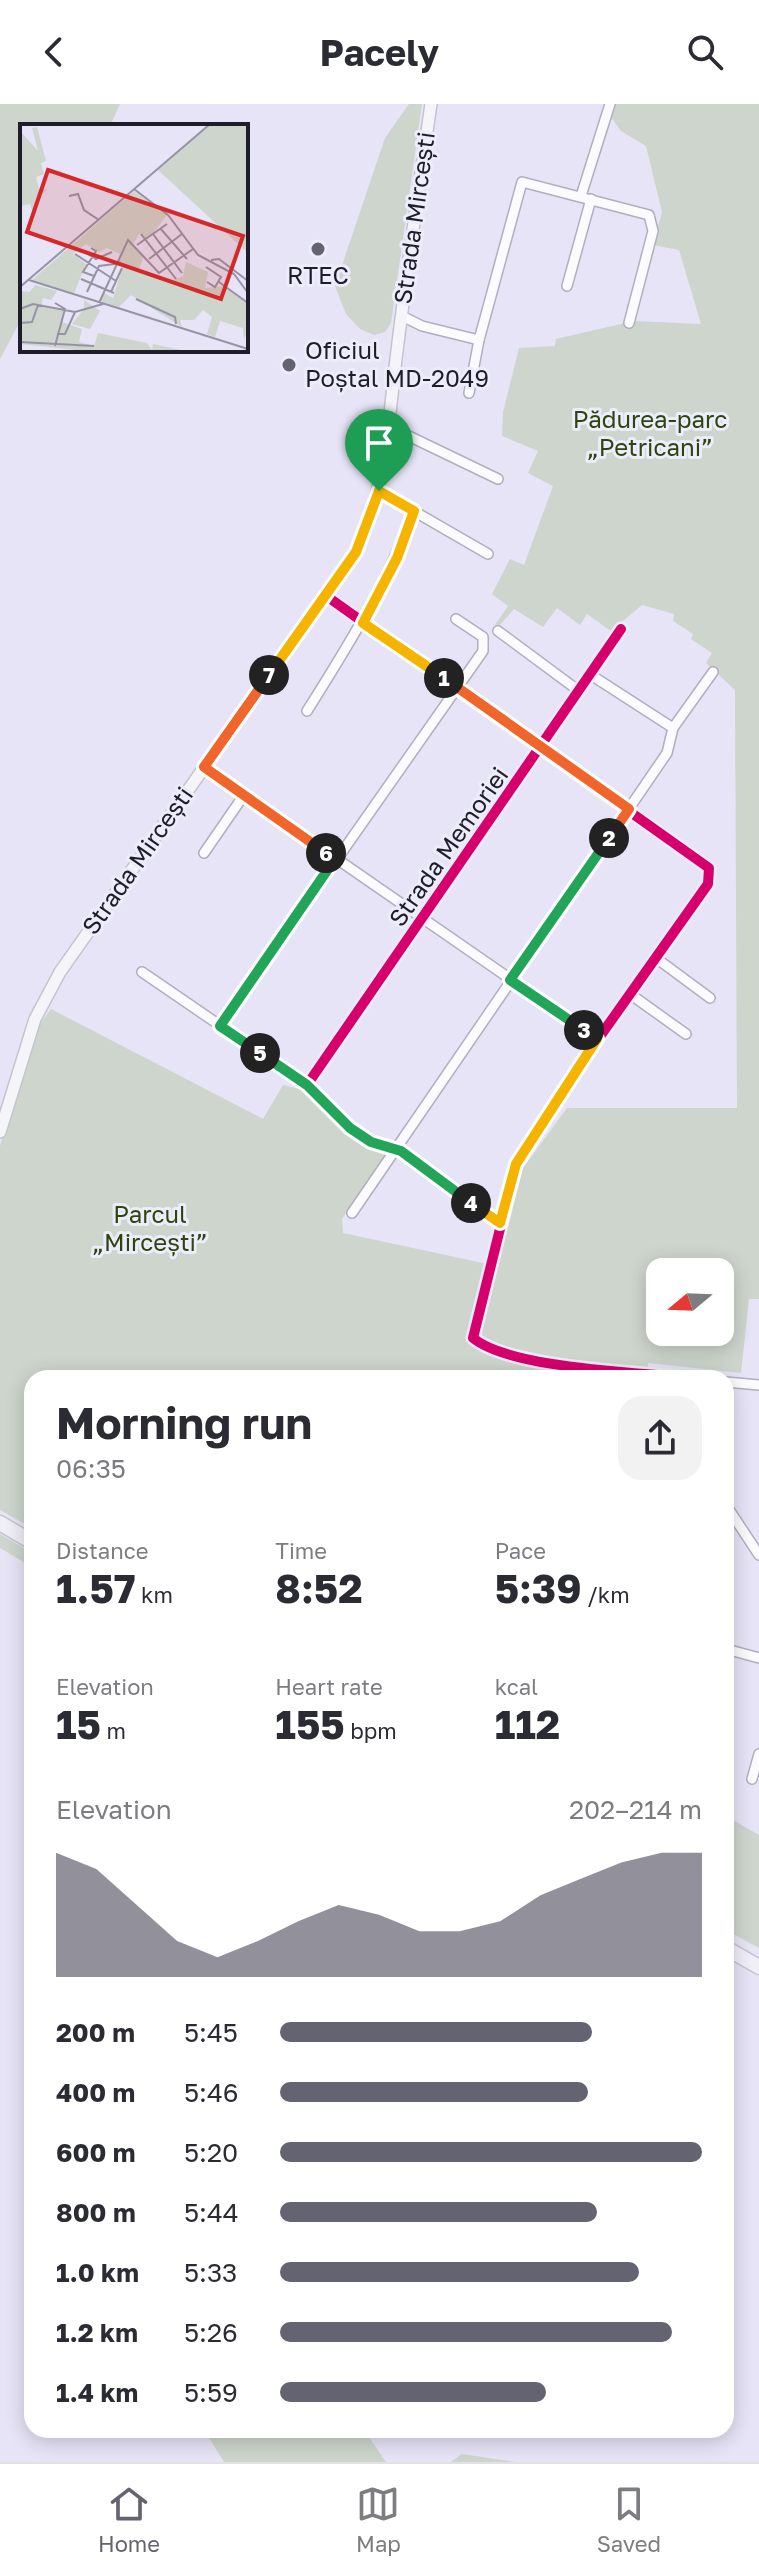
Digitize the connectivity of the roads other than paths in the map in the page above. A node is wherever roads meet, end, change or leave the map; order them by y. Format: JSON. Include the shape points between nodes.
{"nodes":[{"id":1,"x":431,"y":104,"type":"edge"},
{"id":2,"x":610,"y":104,"type":"edge"},
{"id":3,"x":586,"y":197,"type":"junction"},
{"id":4,"x":567,"y":286,"type":"dead end"},
{"id":5,"x":402,"y":316,"type":"junction"},
{"id":6,"x":629,"y":323,"type":"dead end"},
{"id":7,"x":479,"y":340,"type":"junction"},
{"id":8,"x":469,"y":393,"type":"dead end"},
{"id":9,"x":390,"y":427,"type":"junction"},
{"id":10,"x":498,"y":479,"type":"dead end"},
{"id":11,"x":379,"y":491,"type":"junction"},
{"id":12,"x":414,"y":511,"type":"junction"},
{"id":13,"x":488,"y":554,"type":"dead end"},
{"id":14,"x":325,"y":595,"type":"junction"},
{"id":15,"x":456,"y":619,"type":"dead end"},
{"id":16,"x":363,"y":623,"type":"junction"},
{"id":17,"x":621,"y":629,"type":"dead end"},
{"id":18,"x":498,"y":631,"type":"dead end"},
{"id":19,"x":713,"y":672,"type":"dead end"},
{"id":20,"x":591,"y":675,"type":"junction"},
{"id":21,"x":456,"y":686,"type":"junction"},
{"id":22,"x":579,"y":691,"type":"junction"},
{"id":23,"x":307,"y":711,"type":"dead end"},
{"id":24,"x":673,"y":728,"type":"junction"},
{"id":25,"x":542,"y":748,"type":"junction"},
{"id":26,"x":204,"y":767,"type":"junction"},
{"id":27,"x":244,"y":795,"type":"junction"},
{"id":28,"x":629,"y":809,"type":"junction"},
{"id":29,"x":204,"y":853,"type":"dead end"},
{"id":30,"x":335,"y":859,"type":"junction"},
{"id":31,"x":423,"y":919,"type":"junction"},
{"id":32,"x":656,"y":958,"type":"junction"},
{"id":33,"x":142,"y":972,"type":"dead end"},
{"id":34,"x":510,"y":980,"type":"junction"},
{"id":35,"x":630,"y":994,"type":"junction"},
{"id":36,"x":710,"y":998,"type":"dead end"},
{"id":37,"x":220,"y":1026,"type":"junction"},
{"id":38,"x":686,"y":1034,"type":"dead end"},
{"id":39,"x":597,"y":1039,"type":"junction"},
{"id":40,"x":307,"y":1085,"type":"junction"},
{"id":41,"x":0,"y":1132,"type":"edge"},
{"id":42,"x":394,"y":1150,"type":"junction"},
{"id":43,"x":352,"y":1213,"type":"dead end"},
{"id":44,"x":500,"y":1223,"type":"junction"},
{"id":45,"x":616,"y":1370,"type":"edge"},
{"id":46,"x":734,"y":1383,"type":"edge"},
{"id":47,"x":759,"y":1385,"type":"edge"},
{"id":48,"x":734,"y":1517,"type":"edge"},
{"id":49,"x":0,"y":1523,"type":"edge"},
{"id":50,"x":24,"y":1537,"type":"edge"},
{"id":51,"x":759,"y":1555,"type":"edge"},
{"id":52,"x":734,"y":1651,"type":"edge"},
{"id":53,"x":759,"y":1658,"type":"edge"},
{"id":54,"x":759,"y":1754,"type":"edge"},
{"id":55,"x":752,"y":1779,"type":"dead end"},
{"id":56,"x":734,"y":1953,"type":"edge"},
{"id":57,"x":759,"y":1967,"type":"edge"}],
"edges":[{"from":1,"to":5,"type":"main road","name":"Strada Mircești"},
{"from":2,"to":3,"type":"street"},
{"from":3,"to":4,"type":"street"},
{"from":3,"to":6,"type":"street","via":[[652,219]]},
{"from":3,"to":7,"type":"street","via":[[522,182]]},
{"from":5,"to":7,"type":"street"},
{"from":5,"to":9,"type":"main road","name":"Strada Mircești"},
{"from":7,"to":8,"type":"street"},
{"from":9,"to":10,"type":"street"},
{"from":9,"to":11,"type":"main road","name":"Strada Mircești"},
{"from":11,"to":12,"type":"street"},
{"from":11,"to":14,"type":"main road","name":"Strada Mircești","via":[[356,552]]},
{"from":12,"to":13,"type":"street"},
{"from":12,"to":16,"type":"street","via":[[397,558]]},
{"from":14,"to":16,"type":"street"},
{"from":14,"to":26,"type":"main road","name":"Strada Mircești"},
{"from":15,"to":21,"type":"street","via":[[479,634],[485,647]]},
{"from":16,"to":21,"type":"street"},
{"from":16,"to":23,"type":"street"},
{"from":17,"to":20,"type":"street","name":"Strada Memoriei"},
{"from":18,"to":22,"type":"street"},
{"from":19,"to":24,"type":"street"},
{"from":20,"to":22,"type":"street","name":"Strada Memoriei"},
{"from":20,"to":24,"type":"street"},
{"from":21,"to":25,"type":"street"},
{"from":21,"to":30,"type":"street"},
{"from":22,"to":25,"type":"street","name":"Strada Memoriei"},
{"from":24,"to":28,"type":"street","via":[[667,753]]},
{"from":25,"to":28,"type":"street"},
{"from":25,"to":31,"type":"street","name":"Strada Memoriei"},
{"from":26,"to":27,"type":"street"},
{"from":26,"to":41,"type":"main road","name":"Strada Mircești","via":[[49,992],[35,1019]]},
{"from":27,"to":29,"type":"street"},
{"from":27,"to":30,"type":"street"},
{"from":28,"to":32,"type":"street","via":[[705,864],[711,875]]},
{"from":28,"to":34,"type":"street"},
{"from":30,"to":31,"type":"street"},
{"from":30,"to":37,"type":"street"},
{"from":31,"to":34,"type":"street"},
{"from":31,"to":40,"type":"street","name":"Strada Memoriei"},
{"from":32,"to":35,"type":"street"},
{"from":32,"to":36,"type":"street"},
{"from":33,"to":37,"type":"street"},
{"from":34,"to":39,"type":"street"},
{"from":34,"to":42,"type":"street"},
{"from":35,"to":38,"type":"street"},
{"from":35,"to":39,"type":"street"},
{"from":37,"to":40,"type":"street"},
{"from":39,"to":44,"type":"street","via":[[516,1164]]},
{"from":40,"to":42,"type":"street","via":[[350,1128]]},
{"from":42,"to":43,"type":"street"},
{"from":42,"to":44,"type":"street"},
{"from":44,"to":45,"type":"street","via":[[473,1338],[491,1351]]},
{"from":46,"to":47,"type":"street"},
{"from":48,"to":51,"type":"street"},
{"from":49,"to":50,"type":"highway"},
{"from":52,"to":53,"type":"street"},
{"from":54,"to":55,"type":"street"},
{"from":56,"to":57,"type":"highway"}]}
